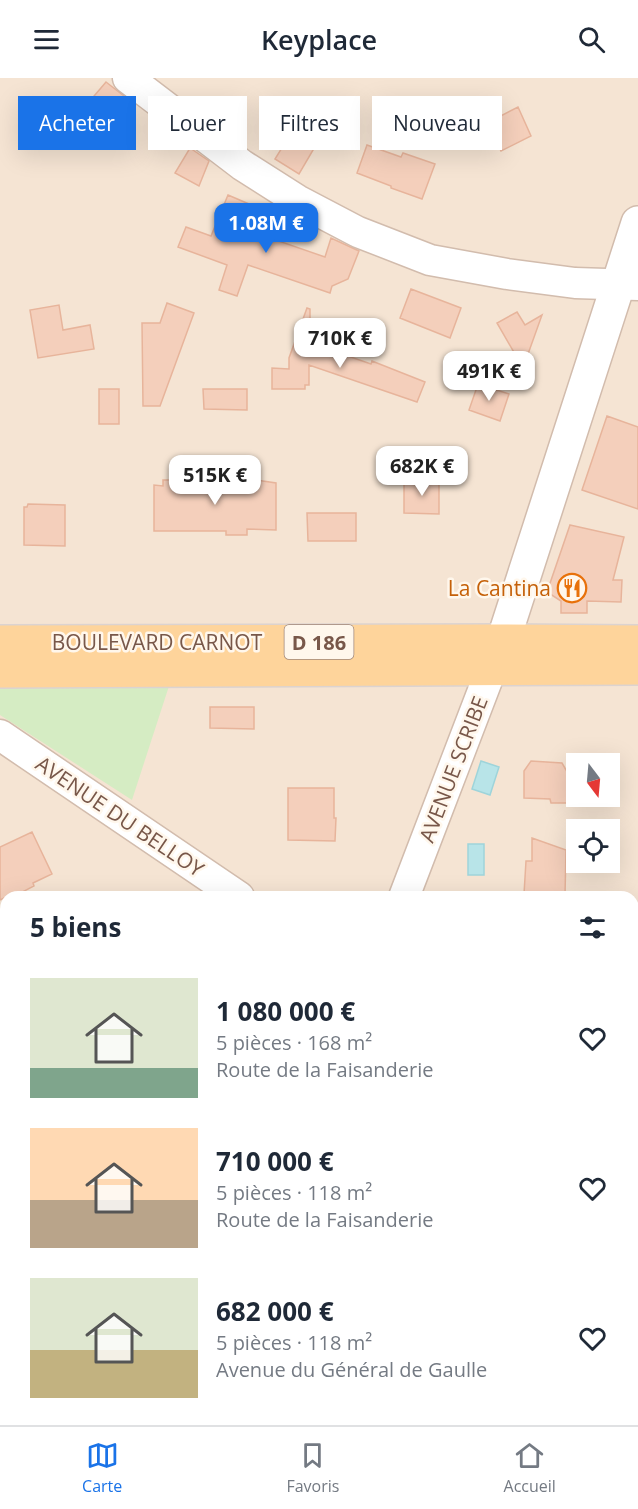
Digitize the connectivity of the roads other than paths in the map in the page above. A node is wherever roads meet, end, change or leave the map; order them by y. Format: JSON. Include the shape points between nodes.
{"nodes":[{"id":1,"x":128,"y":78,"type":"edge"},
{"id":2,"x":638,"y":222,"type":"edge"},
{"id":3,"x":629,"y":273,"type":"edge"},
{"id":4,"x":0,"y":642,"type":"edge"},
{"id":5,"x":638,"y":642,"type":"edge"},
{"id":6,"x":497,"y":654,"type":"junction"},
{"id":7,"x":638,"y":668,"type":"edge"},
{"id":8,"x":0,"y":671,"type":"edge"},
{"id":9,"x":0,"y":735,"type":"edge"},
{"id":10,"x":230,"y":891,"type":"edge"},
{"id":11,"x":406,"y":891,"type":"edge"}],
"edges":[{"from":1,"to":3,"type":"street","via":[[242,165],[358,232],[430,260],[507,274],[575,283]]},
{"from":2,"to":3,"type":"street"},
{"from":3,"to":6,"type":"street"},
{"from":4,"to":6,"type":"main road","name":"BOULEVARD CARNOT","number":"D 186"},
{"from":5,"to":6,"type":"main road","name":"BOULEVARD CARNOT","number":"D 186"},
{"from":6,"to":7,"type":"main road","name":"BOULEVARD CARNOT","number":"D 186"},
{"from":6,"to":8,"type":"main road","name":"BOULEVARD CARNOT","number":"D 186"},
{"from":6,"to":11,"type":"street","name":"AVENUE SCRIBE"},
{"from":9,"to":10,"type":"street","name":"AVENUE DU BELLOY"}]}
